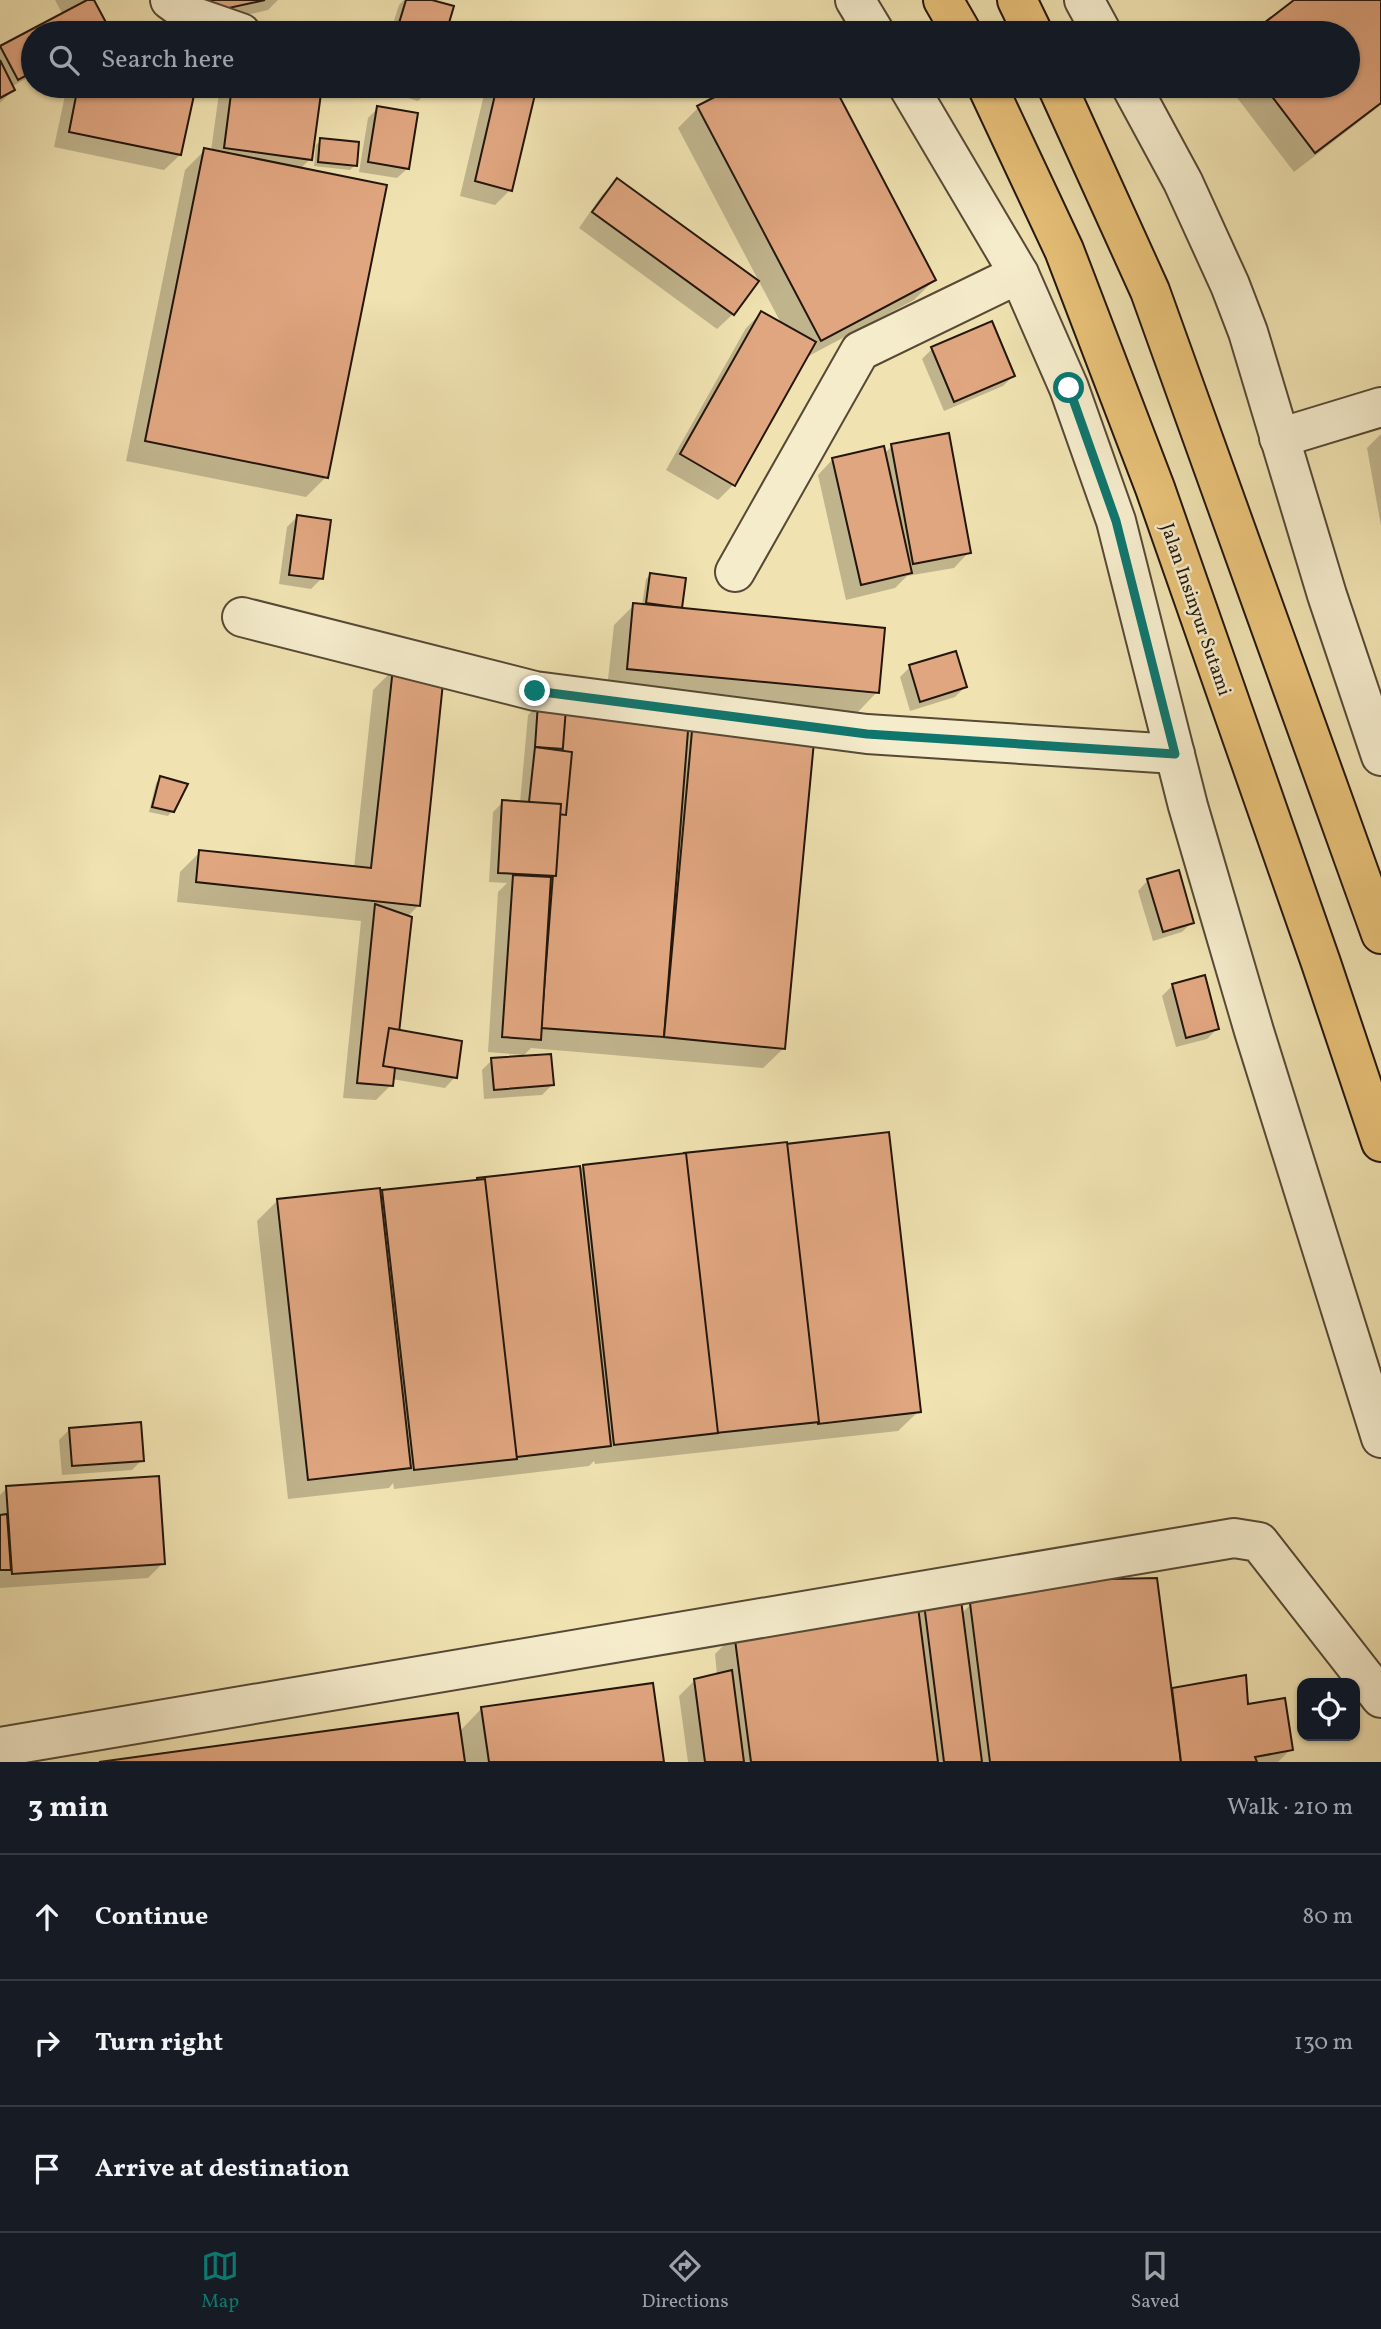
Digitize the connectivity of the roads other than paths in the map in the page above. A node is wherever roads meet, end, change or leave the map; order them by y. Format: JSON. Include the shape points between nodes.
{"nodes":[{"id":1,"x":170,"y":0,"type":"edge"},
{"id":2,"x":855,"y":0,"type":"edge"},
{"id":3,"x":943,"y":0,"type":"edge"},
{"id":4,"x":1017,"y":0,"type":"edge"},
{"id":5,"x":1084,"y":0,"type":"edge"},
{"id":6,"x":206,"y":21,"type":"edge"},
{"id":7,"x":868,"y":21,"type":"edge"},
{"id":8,"x":955,"y":21,"type":"edge"},
{"id":9,"x":1027,"y":21,"type":"edge"},
{"id":10,"x":1095,"y":21,"type":"edge"},
{"id":11,"x":915,"y":98,"type":"edge"},
{"id":12,"x":993,"y":98,"type":"edge"},
{"id":13,"x":1062,"y":98,"type":"edge"},
{"id":14,"x":1138,"y":98,"type":"edge"},
{"id":15,"x":1019,"y":274,"type":"junction"},
{"id":16,"x":1381,"y":407,"type":"edge"},
{"id":17,"x":1279,"y":438,"type":"junction"},
{"id":18,"x":735,"y":572,"type":"dead end"},
{"id":19,"x":242,"y":617,"type":"dead end"},
{"id":20,"x":1374,"y":712,"type":"edge"},
{"id":21,"x":1175,"y":754,"type":"junction"},
{"id":22,"x":1381,"y":756,"type":"edge"},
{"id":23,"x":1381,"y":934,"type":"edge"},
{"id":24,"x":1381,"y":1142,"type":"edge"},
{"id":25,"x":1381,"y":1438,"type":"edge"},
{"id":26,"x":1381,"y":1698,"type":"edge"},
{"id":27,"x":0,"y":1747,"type":"edge"}],
"edges":[{"from":1,"to":6,"type":"street"},
{"from":2,"to":7,"type":"street"},
{"from":3,"to":8,"type":"highway"},
{"from":4,"to":9,"type":"highway"},
{"from":5,"to":10,"type":"street"},
{"from":11,"to":15,"type":"street"},
{"from":12,"to":24,"type":"highway","name":"Jalan Insinyur Sutami","via":[[1064,250],[1155,488]]},
{"from":13,"to":23,"type":"highway","via":[[1150,291]]},
{"from":14,"to":17,"type":"street","via":[[1183,182],[1230,285]]},
{"from":15,"to":18,"type":"street","via":[[860,351]]},
{"from":15,"to":21,"type":"street","via":[[1069,388],[1116,521]]},
{"from":16,"to":17,"type":"street"},
{"from":17,"to":20,"type":"street","via":[[1327,595]]},
{"from":19,"to":21,"type":"street","via":[[535,691],[867,734]]},
{"from":20,"to":22,"type":"street"},
{"from":21,"to":25,"type":"street","via":[[1254,1031]]},
{"from":26,"to":27,"type":"street","via":[[1259,1542],[1234,1538]]}]}
